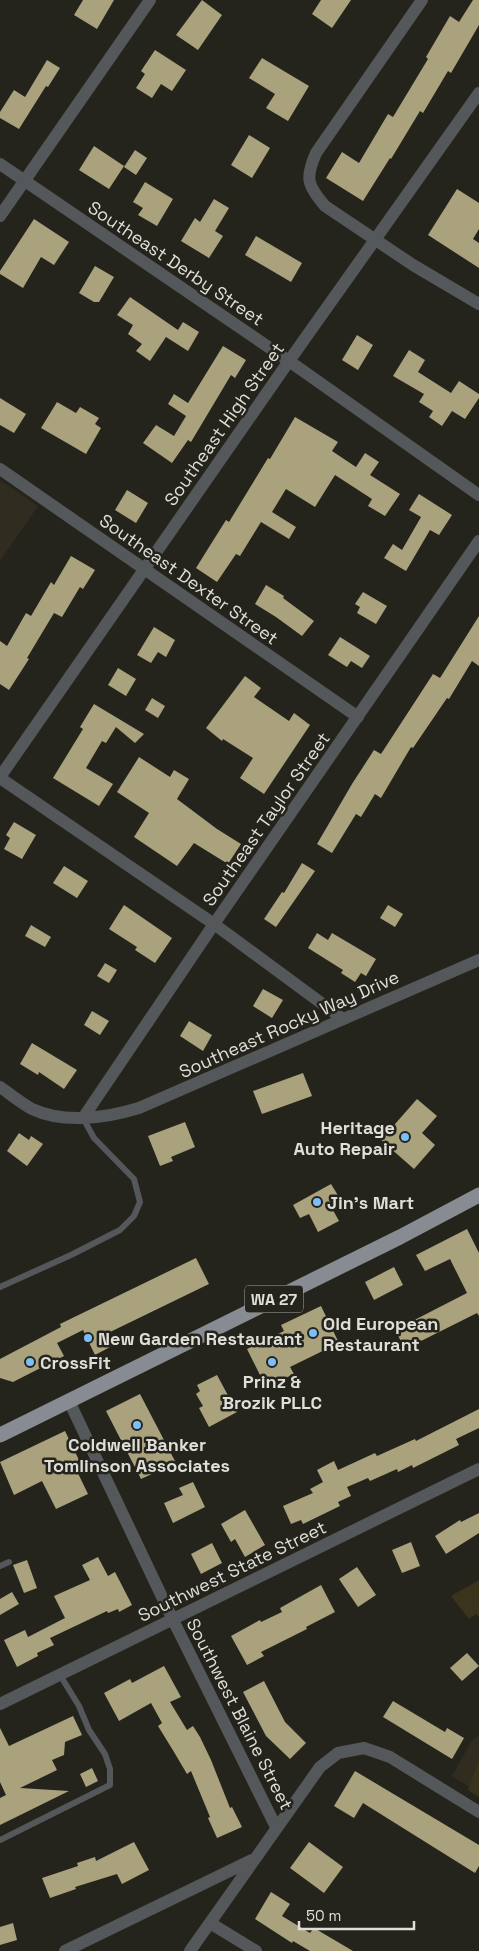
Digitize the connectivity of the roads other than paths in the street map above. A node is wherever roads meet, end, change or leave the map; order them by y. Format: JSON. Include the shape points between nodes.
{"nodes":[{"id":1,"x":150,"y":0,"type":"edge"},
{"id":2,"x":422,"y":0,"type":"edge"},
{"id":3,"x":479,"y":93,"type":"edge"},
{"id":4,"x":0,"y":164,"type":"edge"},
{"id":5,"x":24,"y":181,"type":"junction"},
{"id":6,"x":0,"y":216,"type":"edge"},
{"id":7,"x":375,"y":240,"type":"junction"},
{"id":8,"x":479,"y":304,"type":"edge"},
{"id":9,"x":289,"y":361,"type":"junction"},
{"id":10,"x":0,"y":469,"type":"edge"},
{"id":11,"x":479,"y":495,"type":"edge"},
{"id":12,"x":479,"y":541,"type":"edge"},
{"id":13,"x":145,"y":569,"type":"junction"},
{"id":14,"x":358,"y":717,"type":"junction"},
{"id":15,"x":0,"y":777,"type":"edge"},
{"id":16,"x":214,"y":924,"type":"junction"},
{"id":17,"x":479,"y":960,"type":"edge"},
{"id":18,"x":343,"y":1019,"type":"junction"},
{"id":19,"x":0,"y":1087,"type":"edge"},
{"id":20,"x":83,"y":1118,"type":"junction"},
{"id":21,"x":479,"y":1196,"type":"edge"},
{"id":22,"x":0,"y":1287,"type":"edge"},
{"id":23,"x":69,"y":1401,"type":"junction"},
{"id":24,"x":0,"y":1434,"type":"edge"},
{"id":25,"x":479,"y":1469,"type":"edge"},
{"id":26,"x":9,"y":1562,"type":"dead end"},
{"id":27,"x":0,"y":1566,"type":"edge"},
{"id":28,"x":173,"y":1620,"type":"junction"},
{"id":29,"x":60,"y":1675,"type":"junction"},
{"id":30,"x":0,"y":1704,"type":"edge"},
{"id":31,"x":479,"y":1812,"type":"edge"},
{"id":32,"x":276,"y":1826,"type":"junction"},
{"id":33,"x":0,"y":1840,"type":"edge"},
{"id":34,"x":254,"y":1858,"type":"junction"},
{"id":35,"x":210,"y":1923,"type":"junction"},
{"id":36,"x":64,"y":1951,"type":"edge"},
{"id":37,"x":190,"y":1951,"type":"edge"},
{"id":38,"x":256,"y":1951,"type":"edge"}],
"edges":[{"from":1,"to":5,"type":"street"},
{"from":2,"to":7,"type":"street","via":[[316,153],[308,171],[314,193],[325,206]]},
{"from":3,"to":7,"type":"street","name":"Southeast High Street"},
{"from":4,"to":5,"type":"street","name":"Southeast Derby Street"},
{"from":5,"to":6,"type":"street"},
{"from":5,"to":9,"type":"street","name":"Southeast Derby Street"},
{"from":7,"to":8,"type":"street"},
{"from":7,"to":9,"type":"street","name":"Southeast High Street"},
{"from":9,"to":11,"type":"street","name":"Southeast Derby Street"},
{"from":9,"to":13,"type":"street","name":"Southeast High Street"},
{"from":10,"to":13,"type":"street","name":"Southeast Dexter Street"},
{"from":12,"to":14,"type":"street","name":"Southeast Taylor Street"},
{"from":13,"to":14,"type":"street","name":"Southeast Dexter Street"},
{"from":13,"to":15,"type":"street","name":"Southeast High Street"},
{"from":14,"to":16,"type":"street","name":"Southeast Taylor Street"},
{"from":15,"to":16,"type":"street"},
{"from":16,"to":18,"type":"street"},
{"from":16,"to":20,"type":"street","name":"Southeast Taylor Street"},
{"from":17,"to":18,"type":"street","name":"Southeast Rocky Way Drive"},
{"from":18,"to":20,"type":"street","name":"Southeast Rocky Way Drive","via":[[139,1108],[113,1116]]},
{"from":19,"to":20,"type":"street","name":"Southeast Rocky Way Drive","via":[[32,1109]]},
{"from":20,"to":22,"type":"lane","via":[[94,1138],[134,1179],[140,1202],[134,1216],[120,1230]]},
{"from":21,"to":23,"type":"main road","number":"WA 27"},
{"from":23,"to":24,"type":"main road","number":"WA 27"},
{"from":23,"to":28,"type":"street","name":"Southwest Blaine Street"},
{"from":25,"to":28,"type":"street","name":"Southwest State Street"},
{"from":26,"to":27,"type":"lane"},
{"from":28,"to":29,"type":"street","name":"Southwest State Street"},
{"from":28,"to":32,"type":"street","name":"Southwest Blaine Street"},
{"from":29,"to":30,"type":"street","name":"Southwest State Street"},
{"from":29,"to":33,"type":"lane","via":[[105,1754],[110,1769],[110,1785]]},
{"from":31,"to":32,"type":"street","via":[[390,1757],[364,1748],[338,1753],[320,1767]]},
{"from":32,"to":34,"type":"street"},
{"from":34,"to":35,"type":"street"},
{"from":34,"to":36,"type":"street"},
{"from":35,"to":37,"type":"street"},
{"from":35,"to":38,"type":"street"}]}
